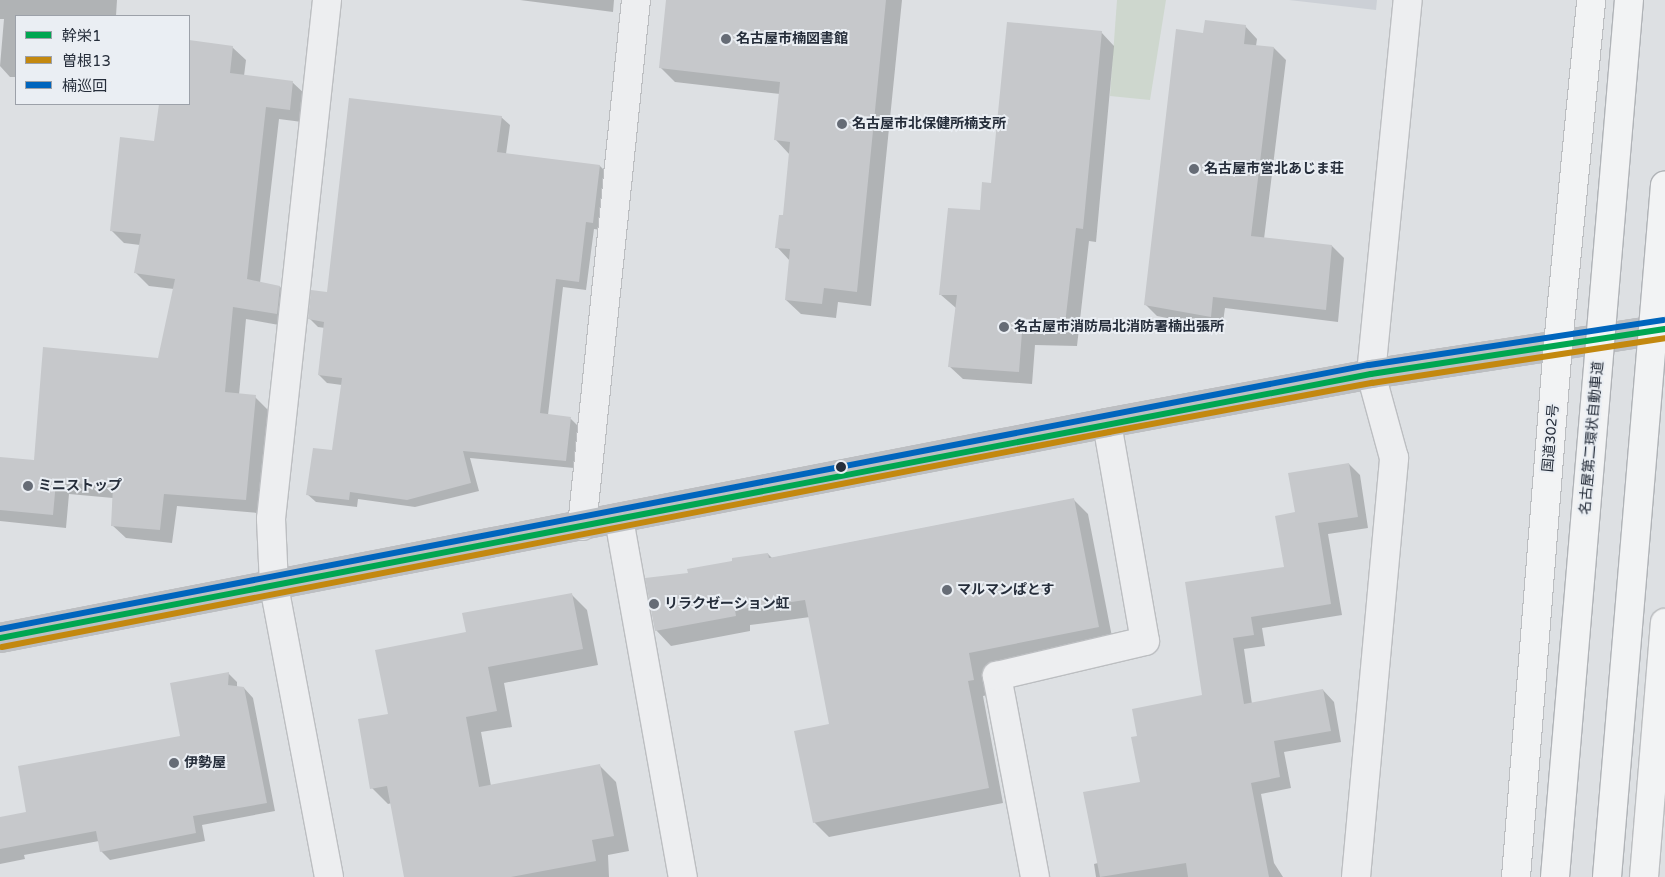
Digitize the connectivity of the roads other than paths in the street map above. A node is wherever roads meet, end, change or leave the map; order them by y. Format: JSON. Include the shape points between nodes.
{"nodes":[{"id":1,"x":327,"y":0,"type":"edge"},
{"id":2,"x":636,"y":0,"type":"edge"},
{"id":3,"x":1408,"y":0,"type":"edge"},
{"id":4,"x":1591,"y":0,"type":"edge"},
{"id":5,"x":1629,"y":0,"type":"edge"},
{"id":6,"x":1665,"y":185,"type":"edge"},
{"id":7,"x":1665,"y":329,"type":"edge"},
{"id":8,"x":1558,"y":345,"type":"junction"},
{"id":9,"x":1371,"y":374,"type":"junction"},
{"id":10,"x":1108,"y":423,"type":"junction"},
{"id":11,"x":619,"y":519,"type":"junction"},
{"id":12,"x":582,"y":526,"type":"junction"},
{"id":13,"x":274,"y":586,"type":"junction"},
{"id":14,"x":1665,"y":623,"type":"edge"},
{"id":15,"x":0,"y":638,"type":"edge"},
{"id":16,"x":329,"y":877,"type":"edge"},
{"id":17,"x":684,"y":877,"type":"edge"},
{"id":18,"x":1035,"y":877,"type":"edge"},
{"id":19,"x":1356,"y":877,"type":"edge"},
{"id":20,"x":1516,"y":877,"type":"edge"},
{"id":21,"x":1555,"y":877,"type":"edge"},
{"id":22,"x":1606,"y":877,"type":"edge"},
{"id":23,"x":1644,"y":877,"type":"edge"}],
"edges":[{"from":1,"to":13,"type":"street","via":[[271,519]]},
{"from":2,"to":12,"type":"street"},
{"from":3,"to":9,"type":"street"},
{"from":4,"to":8,"type":"highway","name":"国道302号"},
{"from":5,"to":21,"type":"highway","name":"名古屋第二環状自動車道","bridge":true},
{"from":6,"to":22,"type":"highway","bridge":true},
{"from":7,"to":8,"type":"main road"},
{"from":8,"to":9,"type":"main road"},
{"from":8,"to":20,"type":"highway","name":"国道302号"},
{"from":9,"to":10,"type":"main road"},
{"from":9,"to":19,"type":"street","via":[[1394,458]]},
{"from":10,"to":11,"type":"main road"},
{"from":10,"to":18,"type":"street","via":[[1145,641],[997,676]]},
{"from":11,"to":12,"type":"main road"},
{"from":11,"to":17,"type":"street"},
{"from":12,"to":13,"type":"main road"},
{"from":13,"to":15,"type":"main road"},
{"from":13,"to":16,"type":"street"},
{"from":14,"to":23,"type":"highway"}]}
